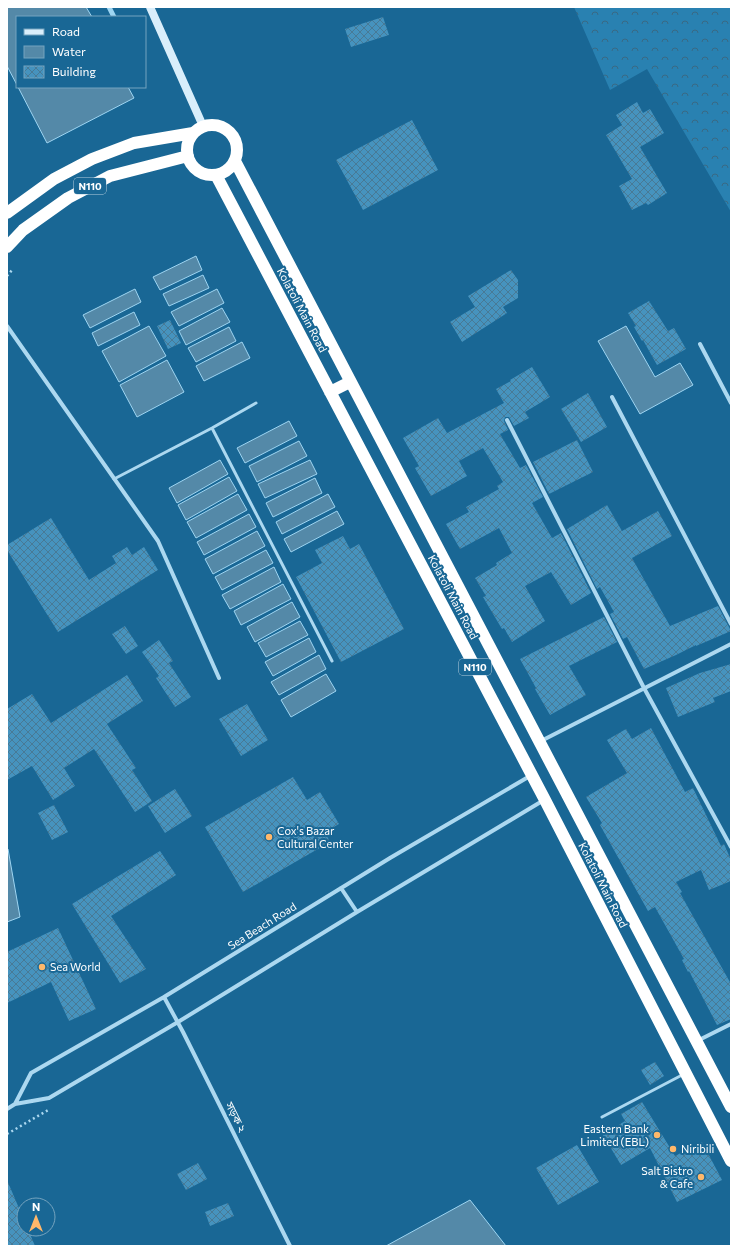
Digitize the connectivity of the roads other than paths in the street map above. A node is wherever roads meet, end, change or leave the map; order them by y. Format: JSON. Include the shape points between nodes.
{"nodes":[{"id":1,"x":150,"y":7,"type":"edge"},
{"id":2,"x":198,"y":130,"type":"junction"},
{"id":3,"x":188,"y":156,"type":"junction"},
{"id":4,"x":235,"y":161,"type":"junction"},
{"id":5,"x":216,"y":175,"type":"junction"},
{"id":6,"x":7,"y":213,"type":"edge"},
{"id":7,"x":7,"y":247,"type":"edge"},
{"id":8,"x":7,"y":326,"type":"edge"},
{"id":9,"x":700,"y":344,"type":"dead end"},
{"id":10,"x":350,"y":382,"type":"junction"},
{"id":11,"x":330,"y":392,"type":"junction"},
{"id":12,"x":612,"y":397,"type":"dead end"},
{"id":13,"x":256,"y":403,"type":"dead end"},
{"id":14,"x":731,"y":404,"type":"edge"},
{"id":15,"x":507,"y":420,"type":"dead end"},
{"id":16,"x":212,"y":428,"type":"junction"},
{"id":17,"x":114,"y":479,"type":"junction"},
{"id":18,"x":731,"y":624,"type":"edge"},
{"id":19,"x":731,"y":644,"type":"edge"},
{"id":20,"x":332,"y":661,"type":"dead end"},
{"id":21,"x":219,"y":678,"type":"dead end"},
{"id":22,"x":644,"y":688,"type":"junction"},
{"id":23,"x":539,"y":742,"type":"junction"},
{"id":24,"x":532,"y":775,"type":"junction"},
{"id":25,"x":545,"y":800,"type":"junction"},
{"id":26,"x":731,"y":847,"type":"edge"},
{"id":27,"x":341,"y":888,"type":"junction"},
{"id":28,"x":356,"y":912,"type":"junction"},
{"id":29,"x":164,"y":997,"type":"junction"},
{"id":30,"x":178,"y":1022,"type":"junction"},
{"id":31,"x":731,"y":1024,"type":"edge"},
{"id":32,"x":696,"y":1041,"type":"junction"},
{"id":33,"x":685,"y":1073,"type":"junction"},
{"id":34,"x":15,"y":1104,"type":"junction"},
{"id":35,"x":731,"y":1107,"type":"edge"},
{"id":36,"x":7,"y":1109,"type":"edge"},
{"id":37,"x":602,"y":1117,"type":"dead end"},
{"id":38,"x":731,"y":1161,"type":"edge"},
{"id":39,"x":290,"y":1246,"type":"edge"}],
"edges":[{"from":1,"to":2,"type":"street"},
{"from":2,"to":3,"type":"highway","via":[[188,144]]},
{"from":2,"to":4,"type":"highway","via":[[215,125],[227,129],[235,138],[238,149]]},
{"from":2,"to":6,"type":"highway","number":"N110","via":[[134,143],[92,159],[54,179]]},
{"from":3,"to":5,"type":"highway","via":[[194,167],[204,174]]},
{"from":3,"to":7,"type":"highway","number":"N110","via":[[110,176],[68,198],[23,230]]},
{"from":4,"to":5,"type":"highway","via":[[227,170]]},
{"from":4,"to":10,"type":"highway","name":"Kolatoli Main Road","number":"N110"},
{"from":5,"to":11,"type":"highway","name":"Kolatoli Main Road","number":"N110"},
{"from":8,"to":17,"type":"street"},
{"from":9,"to":14,"type":"street"},
{"from":10,"to":11,"type":"highway"},
{"from":10,"to":23,"type":"highway","name":"Kolatoli Main Road","number":"N110"},
{"from":11,"to":24,"type":"highway","name":"Kolatoli Main Road","number":"N110"},
{"from":12,"to":18,"type":"street"},
{"from":13,"to":16,"type":"lane"},
{"from":15,"to":22,"type":"street"},
{"from":16,"to":17,"type":"lane"},
{"from":16,"to":20,"type":"lane"},
{"from":17,"to":21,"type":"street","via":[[158,542]]},
{"from":19,"to":22,"type":"street"},
{"from":22,"to":23,"type":"street"},
{"from":22,"to":26,"type":"street"},
{"from":23,"to":32,"type":"highway","name":"Kolatoli Main Road","number":"N110"},
{"from":24,"to":25,"type":"highway","name":"Kolatoli Main Road","number":"N110"},
{"from":24,"to":27,"type":"street","name":"Sea Beach Road"},
{"from":25,"to":28,"type":"street","name":"Sea Beach Road"},
{"from":25,"to":33,"type":"highway","name":"Kolatoli Main Road","number":"N110"},
{"from":27,"to":28,"type":"street"},
{"from":27,"to":29,"type":"street","name":"Sea Beach Road"},
{"from":28,"to":30,"type":"street","name":"Sea Beach Road"},
{"from":29,"to":30,"type":"street","name":"সড়ক ২"},
{"from":29,"to":34,"type":"street","name":"Sea Beach Road","via":[[31,1074]]},
{"from":30,"to":34,"type":"street","name":"Sea Beach Road","via":[[49,1098]]},
{"from":30,"to":39,"type":"street","name":"সড়ক ২"},
{"from":31,"to":32,"type":"street"},
{"from":32,"to":35,"type":"highway","name":"Kolatoli Main Road","number":"N110"},
{"from":33,"to":37,"type":"lane"},
{"from":33,"to":38,"type":"highway","name":"Kolatoli Main Road","number":"N110"},
{"from":34,"to":36,"type":"street","name":"Sea Beach Road"}]}
